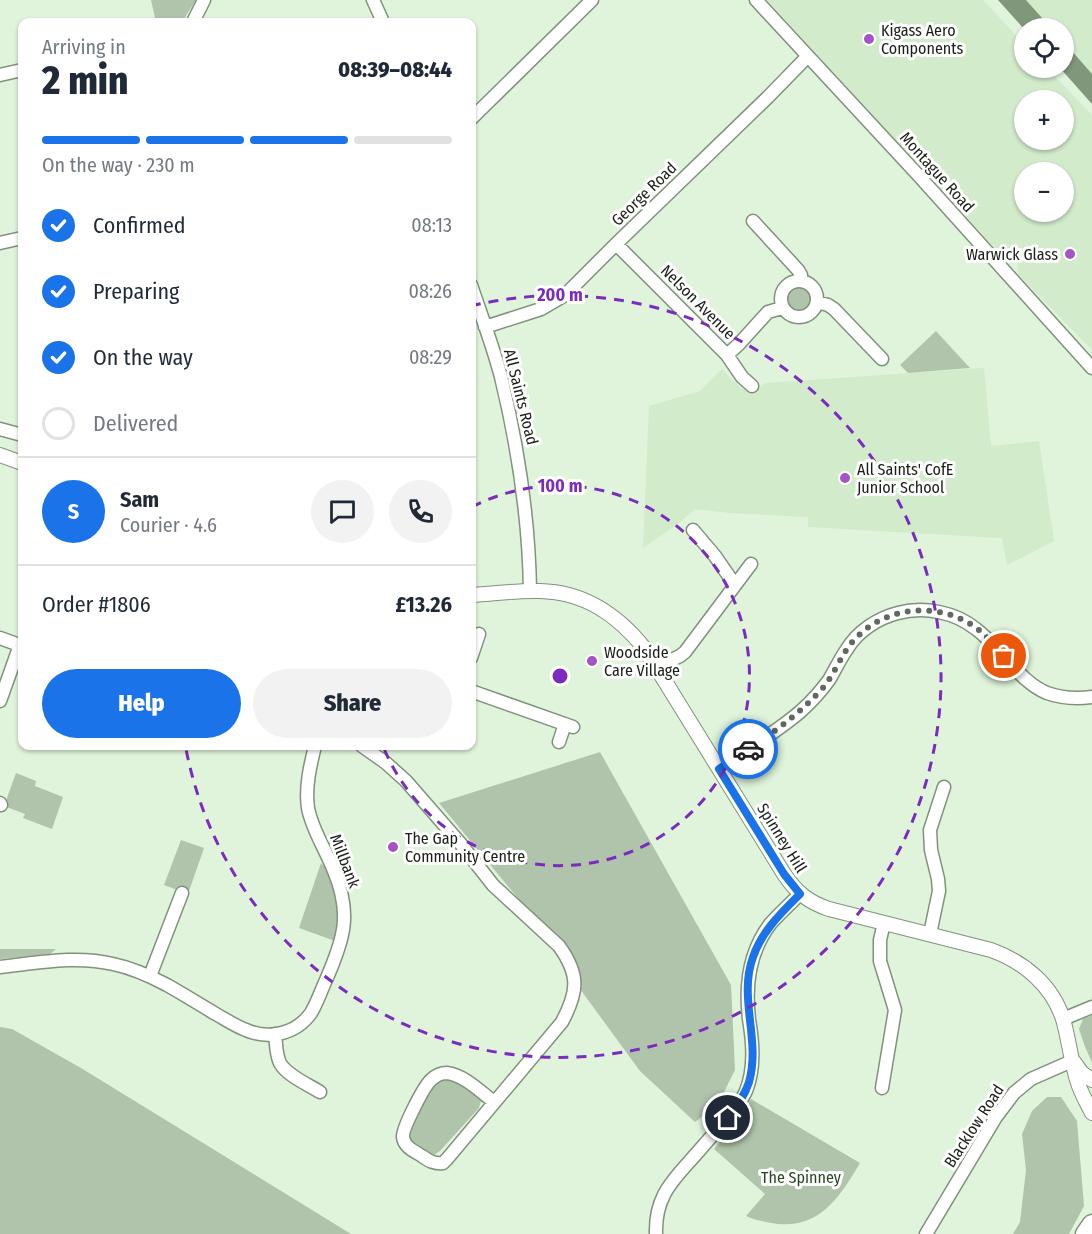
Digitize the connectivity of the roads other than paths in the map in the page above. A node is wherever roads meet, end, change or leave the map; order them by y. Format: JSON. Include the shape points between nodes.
{"nodes":[{"id":1,"x":204,"y":0,"type":"edge"},
{"id":2,"x":373,"y":0,"type":"edge"},
{"id":3,"x":592,"y":0,"type":"edge"},
{"id":4,"x":756,"y":0,"type":"edge"},
{"id":5,"x":195,"y":18,"type":"edge"},
{"id":6,"x":381,"y":18,"type":"edge"},
{"id":7,"x":808,"y":56,"type":"junction"},
{"id":8,"x":18,"y":71,"type":"edge"},
{"id":9,"x":0,"y":75,"type":"edge"},
{"id":10,"x":476,"y":114,"type":"edge"},
{"id":11,"x":753,"y":222,"type":"dead end"},
{"id":12,"x":18,"y":239,"type":"edge"},
{"id":13,"x":0,"y":243,"type":"edge"},
{"id":14,"x":616,"y":244,"type":"junction"},
{"id":15,"x":801,"y":281,"type":"junction"},
{"id":16,"x":476,"y":299,"type":"edge"},
{"id":17,"x":817,"y":302,"type":"junction"},
{"id":18,"x":782,"y":308,"type":"junction"},
{"id":19,"x":486,"y":327,"type":"junction"},
{"id":20,"x":727,"y":355,"type":"junction"},
{"id":21,"x":882,"y":359,"type":"dead end"},
{"id":22,"x":1092,"y":368,"type":"edge"},
{"id":23,"x":752,"y":386,"type":"dead end"},
{"id":24,"x":0,"y":429,"type":"edge"},
{"id":25,"x":18,"y":434,"type":"edge"},
{"id":26,"x":0,"y":455,"type":"edge"},
{"id":27,"x":18,"y":462,"type":"edge"},
{"id":28,"x":693,"y":530,"type":"dead end"},
{"id":29,"x":751,"y":564,"type":"dead end"},
{"id":30,"x":735,"y":585,"type":"junction"},
{"id":31,"x":530,"y":591,"type":"junction"},
{"id":32,"x":476,"y":595,"type":"edge"},
{"id":33,"x":479,"y":634,"type":"dead end"},
{"id":34,"x":0,"y":638,"type":"edge"},
{"id":35,"x":476,"y":643,"type":"edge"},
{"id":36,"x":18,"y":644,"type":"edge"},
{"id":37,"x":18,"y":653,"type":"edge"},
{"id":38,"x":657,"y":667,"type":"junction"},
{"id":39,"x":476,"y":694,"type":"edge"},
{"id":40,"x":1092,"y":697,"type":"edge"},
{"id":41,"x":0,"y":701,"type":"edge"},
{"id":42,"x":559,"y":742,"type":"dead end"},
{"id":43,"x":314,"y":750,"type":"edge"},
{"id":44,"x":368,"y":750,"type":"edge"},
{"id":45,"x":719,"y":769,"type":"junction"},
{"id":46,"x":944,"y":787,"type":"dead end"},
{"id":47,"x":182,"y":893,"type":"dead end"},
{"id":48,"x":800,"y":894,"type":"junction"},
{"id":49,"x":884,"y":923,"type":"junction"},
{"id":50,"x":930,"y":934,"type":"junction"},
{"id":51,"x":0,"y":967,"type":"edge"},
{"id":52,"x":150,"y":976,"type":"junction"},
{"id":53,"x":1092,"y":1007,"type":"edge"},
{"id":54,"x":1063,"y":1019,"type":"junction"},
{"id":55,"x":275,"y":1034,"type":"junction"},
{"id":56,"x":1072,"y":1061,"type":"junction"},
{"id":57,"x":1092,"y":1080,"type":"edge"},
{"id":58,"x":882,"y":1088,"type":"dead end"},
{"id":59,"x":320,"y":1092,"type":"dead end"},
{"id":60,"x":494,"y":1102,"type":"junction"},
{"id":61,"x":1092,"y":1113,"type":"edge"},
{"id":62,"x":1092,"y":1224,"type":"edge"},
{"id":63,"x":656,"y":1234,"type":"edge"},
{"id":64,"x":926,"y":1234,"type":"edge"},
{"id":65,"x":1085,"y":1234,"type":"edge"}],
"edges":[{"from":1,"to":5,"type":"street"},
{"from":2,"to":6,"type":"street"},
{"from":3,"to":10,"type":"street"},
{"from":4,"to":7,"type":"street","name":"Montague Road"},
{"from":7,"to":14,"type":"street","name":"George Road"},
{"from":7,"to":22,"type":"street","name":"Montague Road"},
{"from":8,"to":9,"type":"street"},
{"from":11,"to":15,"type":"street","via":[[798,270]]},
{"from":12,"to":13,"type":"street"},
{"from":14,"to":19,"type":"street","name":"George Road","via":[[561,298],[542,309]]},
{"from":14,"to":20,"type":"street","name":"Nelson Avenue"},
{"from":15,"to":17,"type":"street","via":[[816,290]]},
{"from":15,"to":18,"type":"street","via":[[785,287]]},
{"from":16,"to":19,"type":"street","name":"All Saints Road"},
{"from":17,"to":18,"type":"street","via":[[802,317],[785,313]]},
{"from":17,"to":21,"type":"street","via":[[834,309]]},
{"from":18,"to":20,"type":"street","via":[[768,312]]},
{"from":19,"to":31,"type":"street","name":"All Saints Road","via":[[501,376],[522,480]]},
{"from":20,"to":23,"type":"street","name":"Nelson Avenue"},
{"from":24,"to":25,"type":"street"},
{"from":26,"to":27,"type":"street"},
{"from":28,"to":30,"type":"street"},
{"from":29,"to":30,"type":"street"},
{"from":30,"to":38,"type":"street","via":[[685,652]]},
{"from":31,"to":32,"type":"street","name":"Spinney Hill"},
{"from":31,"to":38,"type":"street","name":"Spinney Hill","via":[[578,597],[607,612],[638,640]]},
{"from":33,"to":35,"type":"street"},
{"from":34,"to":36,"type":"street"},
{"from":37,"to":41,"type":"street"},
{"from":38,"to":45,"type":"street","name":"Spinney Hill"},
{"from":39,"to":42,"type":"street","via":[[569,725]]},
{"from":40,"to":45,"type":"street","via":[[1067,698],[1040,689],[1023,677],[975,627],[951,615],[928,610],[897,613],[876,622],[854,640],[824,687],[803,709]]},
{"from":43,"to":55,"type":"street","name":"Millbank","via":[[308,777],[308,808],[341,890],[343,934],[309,1015],[295,1028]]},
{"from":44,"to":60,"type":"street","via":[[406,781],[493,885],[559,946],[574,971],[574,997],[562,1022]]},
{"from":45,"to":48,"type":"street","name":"Spinney Hill"},
{"from":46,"to":50,"type":"street","via":[[930,830],[939,891]]},
{"from":47,"to":52,"type":"street"},
{"from":48,"to":49,"type":"street","name":"Spinney Hill","via":[[820,906]]},
{"from":48,"to":63,"type":"street","via":[[767,929],[753,958],[747,995],[752,1057],[744,1094],[728,1118],[669,1184],[658,1208]]},
{"from":49,"to":50,"type":"street","name":"Spinney Hill"},
{"from":49,"to":58,"type":"street","via":[[880,961],[895,1010]]},
{"from":50,"to":54,"type":"street","name":"Spinney Hill","via":[[991,950],[1015,961],[1048,990]]},
{"from":51,"to":52,"type":"street","via":[[96,960]]},
{"from":52,"to":55,"type":"street","via":[[243,1029]]},
{"from":53,"to":54,"type":"street"},
{"from":54,"to":56,"type":"street","name":"Spinney Hill"},
{"from":55,"to":59,"type":"street","via":[[281,1065]]},
{"from":56,"to":57,"type":"street"},
{"from":56,"to":61,"type":"street","name":"Spinney Hill"},
{"from":56,"to":64,"type":"street","name":"Blacklow Road","via":[[1031,1079],[1014,1093]]},
{"from":60,"to":60,"type":"street","via":[[443,1163],[429,1161],[403,1140],[404,1129],[424,1089],[440,1073],[459,1077]]},
{"from":62,"to":65,"type":"main road"}]}
